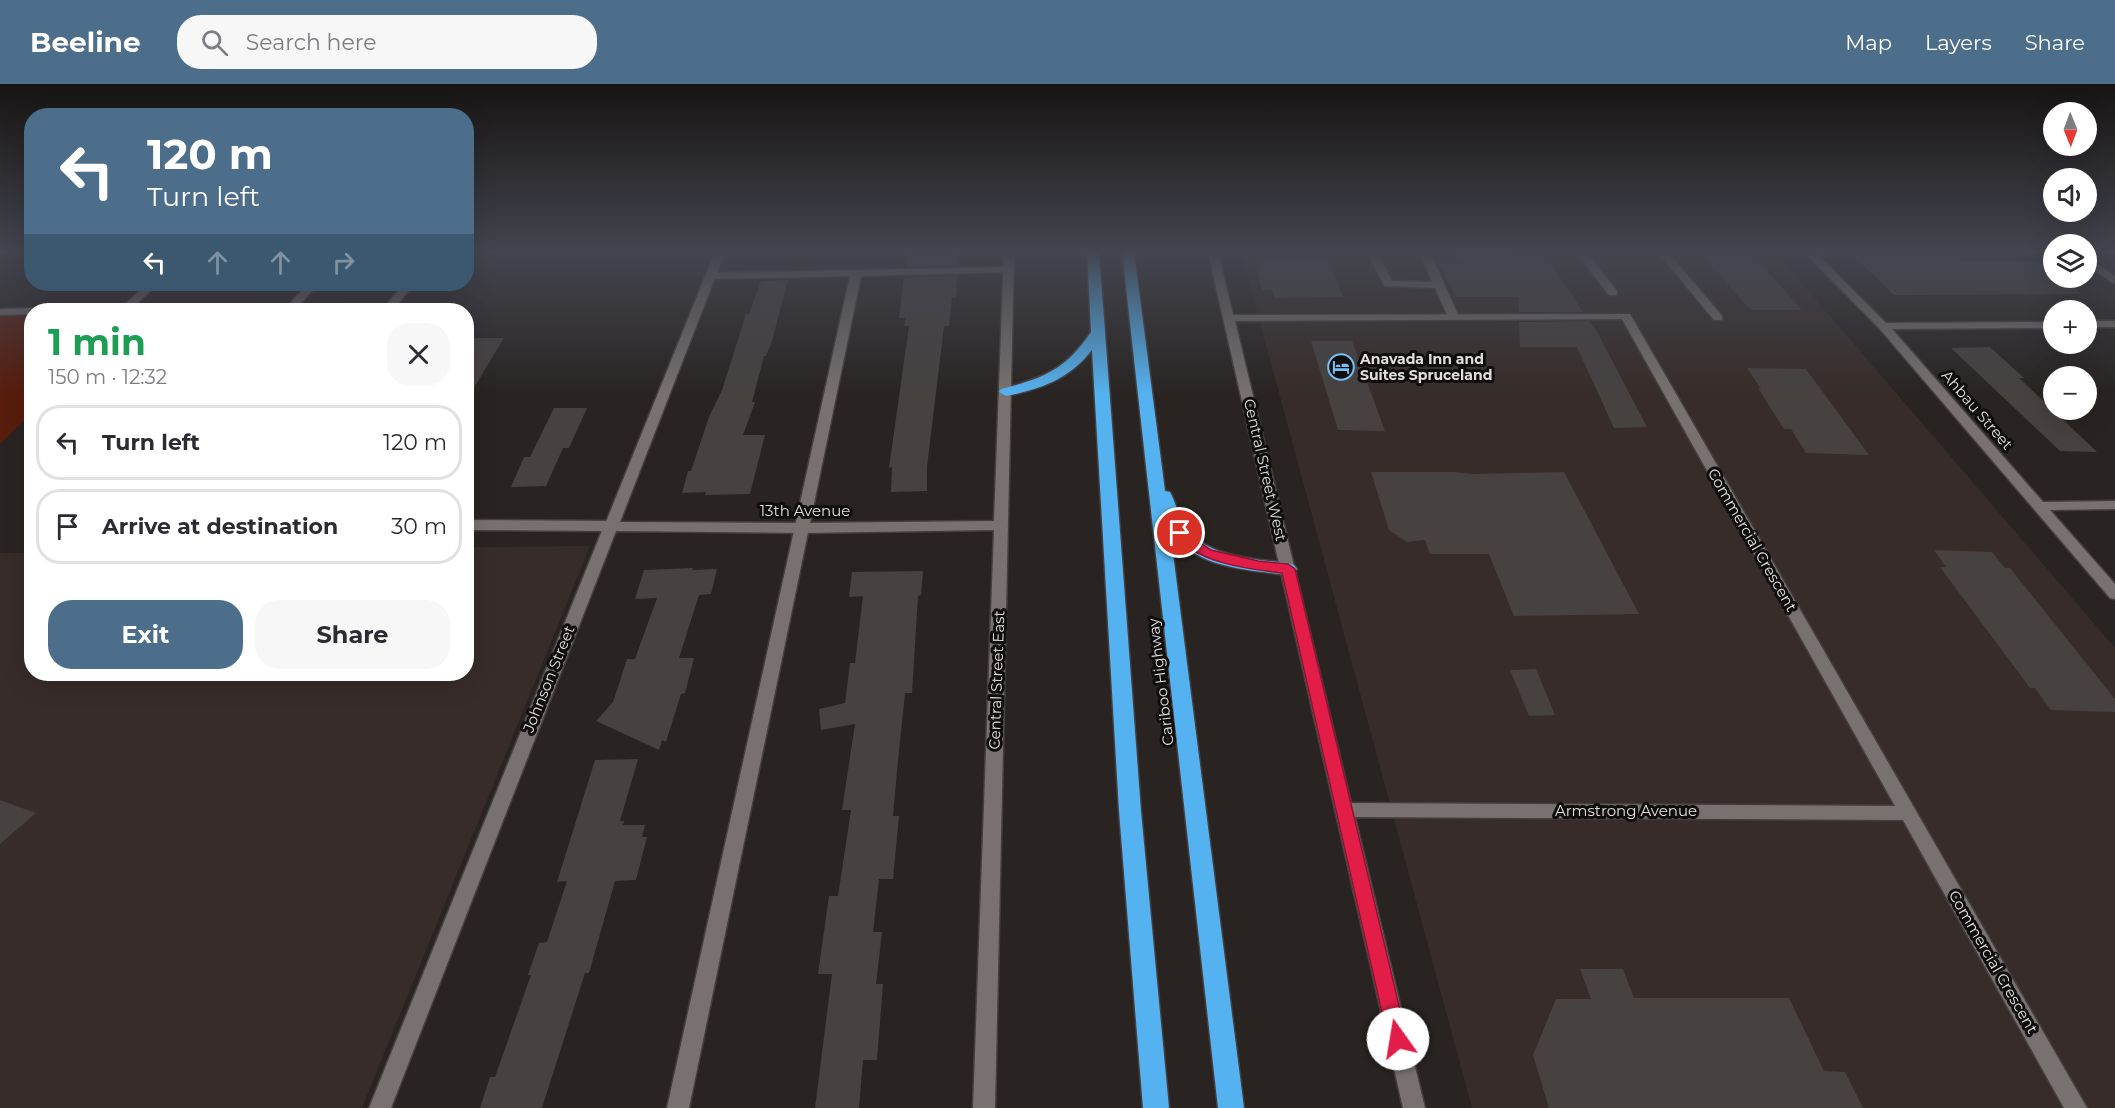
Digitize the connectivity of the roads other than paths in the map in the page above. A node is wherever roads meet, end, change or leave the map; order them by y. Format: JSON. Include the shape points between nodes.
{"nodes":[{"id":1,"x":701,"y":300,"type":"edge"},
{"id":2,"x":850,"y":300,"type":"edge"},
{"id":3,"x":1008,"y":300,"type":"edge"},
{"id":4,"x":1097,"y":300,"type":"edge"},
{"id":5,"x":1134,"y":300,"type":"edge"},
{"id":6,"x":1225,"y":300,"type":"edge"},
{"id":7,"x":1445,"y":300,"type":"edge"},
{"id":8,"x":1703,"y":300,"type":"edge"},
{"id":9,"x":1857,"y":300,"type":"edge"},
{"id":10,"x":24,"y":311,"type":"edge"},
{"id":11,"x":0,"y":312,"type":"edge"},
{"id":12,"x":1453,"y":317,"type":"junction"},
{"id":13,"x":1229,"y":318,"type":"junction"},
{"id":14,"x":1718,"y":318,"type":"dead end"},
{"id":15,"x":2097,"y":324,"type":"edge"},
{"id":16,"x":2115,"y":324,"type":"edge"},
{"id":17,"x":2043,"y":325,"type":"edge"},
{"id":18,"x":1883,"y":326,"type":"junction"},
{"id":19,"x":1100,"y":331,"type":"junction"},
{"id":20,"x":1006,"y":392,"type":"junction"},
{"id":21,"x":1156,"y":479,"type":"junction"},
{"id":22,"x":2115,"y":505,"type":"edge"},
{"id":23,"x":2038,"y":506,"type":"junction"},
{"id":24,"x":474,"y":525,"type":"edge"},
{"id":25,"x":1001,"y":525,"type":"junction"},
{"id":26,"x":609,"y":526,"type":"junction"},
{"id":27,"x":802,"y":528,"type":"junction"},
{"id":28,"x":1288,"y":569,"type":"junction"},
{"id":29,"x":2115,"y":594,"type":"edge"},
{"id":30,"x":1345,"y":810,"type":"junction"},
{"id":31,"x":1907,"y":813,"type":"junction"},
{"id":32,"x":380,"y":1108,"type":"edge"},
{"id":33,"x":678,"y":1108,"type":"edge"},
{"id":34,"x":984,"y":1108,"type":"edge"},
{"id":35,"x":1155,"y":1108,"type":"edge"},
{"id":36,"x":1231,"y":1108,"type":"edge"},
{"id":37,"x":1414,"y":1108,"type":"edge"},
{"id":38,"x":2076,"y":1108,"type":"edge"}],
"edges":[{"from":1,"to":26,"type":"street","name":"Johnson Street"},
{"from":2,"to":27,"type":"street"},
{"from":3,"to":20,"type":"street","name":"Central Street East"},
{"from":4,"to":19,"type":"highway"},
{"from":5,"to":21,"type":"highway","name":"Cariboo Highway"},
{"from":6,"to":13,"type":"street","name":"Central Street West"},
{"from":7,"to":12,"type":"street"},
{"from":8,"to":14,"type":"street"},
{"from":9,"to":18,"type":"street","name":"Ahbau Street"},
{"from":10,"to":11,"type":"street"},
{"from":12,"to":13,"type":"street","name":"Commercial Crescent"},
{"from":12,"to":31,"type":"street","name":"Commercial Crescent","via":[[1626,316]]},
{"from":13,"to":28,"type":"street","name":"Central Street West"},
{"from":15,"to":16,"type":"street"},
{"from":17,"to":18,"type":"street"},
{"from":18,"to":23,"type":"street","name":"Ahbau Street"},
{"from":19,"to":20,"type":"highway","via":[[1068,370],[1028,388]]},
{"from":19,"to":35,"type":"highway","via":[[1130,811]]},
{"from":20,"to":25,"type":"street","name":"Central Street East"},
{"from":21,"to":28,"type":"highway","via":[[1180,533],[1191,544],[1207,553]]},
{"from":21,"to":36,"type":"highway","name":"Cariboo Highway"},
{"from":22,"to":23,"type":"street"},
{"from":23,"to":29,"type":"street","name":"Ahbau Street"},
{"from":24,"to":26,"type":"street","name":"13th Avenue"},
{"from":25,"to":27,"type":"street","name":"13th Avenue"},
{"from":25,"to":34,"type":"street","name":"Central Street East"},
{"from":26,"to":27,"type":"street","name":"13th Avenue"},
{"from":26,"to":32,"type":"street","name":"Johnson Street"},
{"from":27,"to":33,"type":"street"},
{"from":28,"to":30,"type":"street","name":"Central Street West"},
{"from":30,"to":31,"type":"street","name":"Armstrong Avenue"},
{"from":30,"to":37,"type":"street","name":"Central Street West"},
{"from":31,"to":38,"type":"street","name":"Commercial Crescent"}]}
